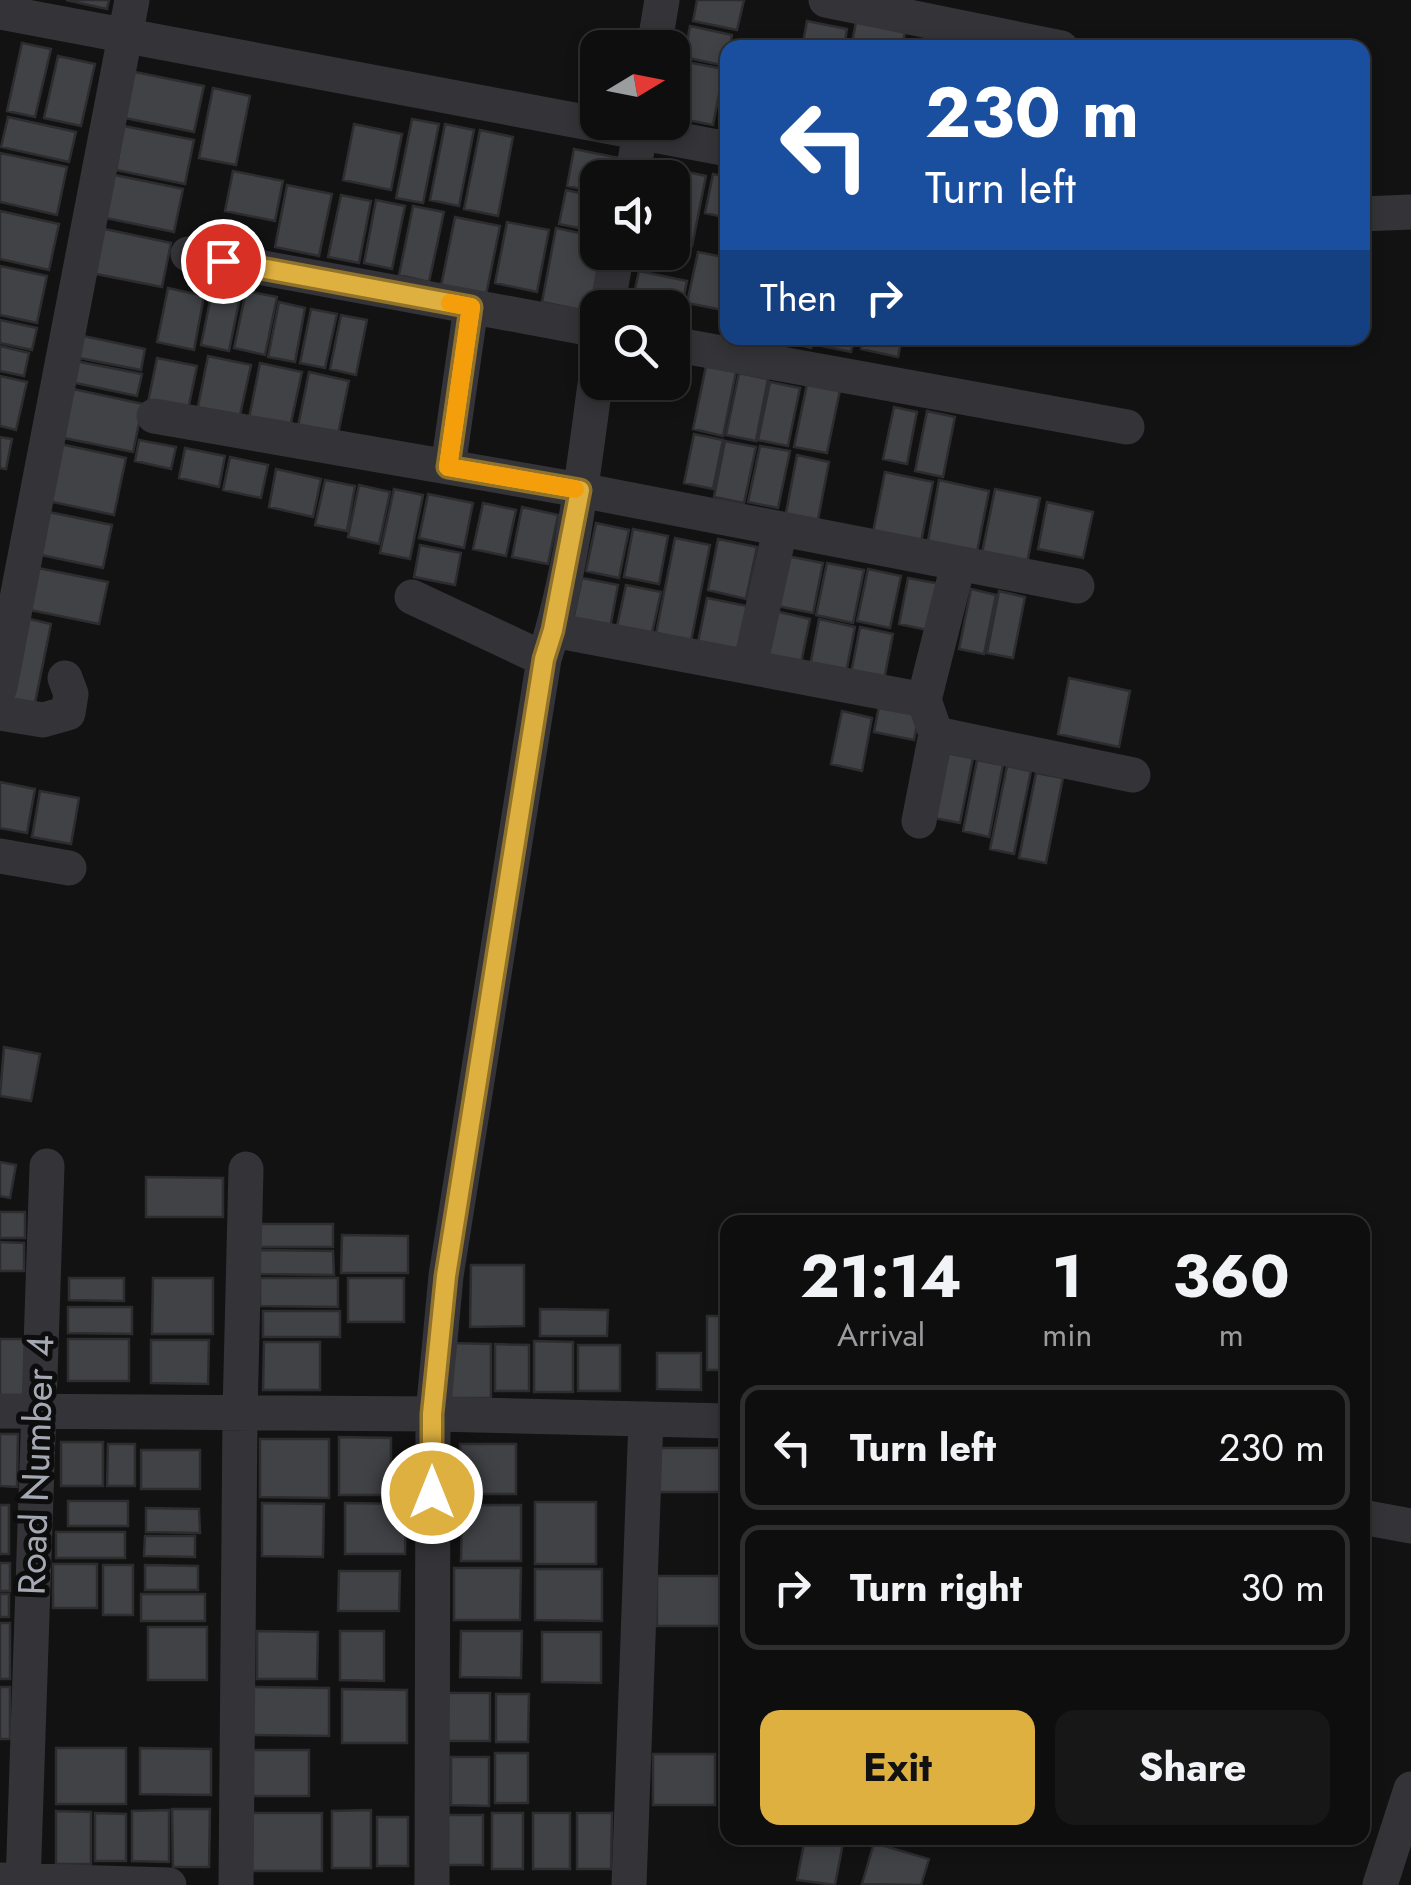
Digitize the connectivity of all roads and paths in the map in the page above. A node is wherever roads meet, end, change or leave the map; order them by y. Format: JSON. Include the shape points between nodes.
{"nodes":[{"id":1,"x":132,"y":0,"type":"edge"},
{"id":2,"x":662,"y":0,"type":"edge"},
{"id":3,"x":826,"y":0,"type":"edge"},
{"id":4,"x":0,"y":12,"type":"edge"},
{"id":5,"x":657,"y":30,"type":"edge"},
{"id":6,"x":125,"y":38,"type":"junction"},
{"id":7,"x":1035,"y":40,"type":"edge"},
{"id":8,"x":580,"y":117,"type":"edge"},
{"id":9,"x":690,"y":140,"type":"edge"},
{"id":10,"x":720,"y":147,"type":"edge"},
{"id":11,"x":1411,"y":212,"type":"edge"},
{"id":12,"x":1370,"y":214,"type":"edge"},
{"id":13,"x":188,"y":254,"type":"dead end"},
{"id":14,"x":471,"y":307,"type":"junction"},
{"id":15,"x":580,"y":327,"type":"edge"},
{"id":16,"x":690,"y":347,"type":"edge"},
{"id":17,"x":593,"y":400,"type":"edge"},
{"id":18,"x":154,"y":416,"type":"dead end"},
{"id":19,"x":1127,"y":427,"type":"dead end"},
{"id":20,"x":448,"y":467,"type":"junction"},
{"id":21,"x":580,"y":490,"type":"junction"},
{"id":22,"x":780,"y":530,"type":"junction"},
{"id":23,"x":958,"y":565,"type":"junction"},
{"id":24,"x":1077,"y":586,"type":"dead end"},
{"id":25,"x":412,"y":597,"type":"dead end"},
{"id":26,"x":548,"y":644,"type":"junction"},
{"id":27,"x":750,"y":666,"type":"junction"},
{"id":28,"x":66,"y":678,"type":"dead end"},
{"id":29,"x":0,"y":687,"type":"edge"},
{"id":30,"x":924,"y":700,"type":"junction"},
{"id":31,"x":0,"y":712,"type":"edge"},
{"id":32,"x":936,"y":734,"type":"junction"},
{"id":33,"x":1133,"y":775,"type":"dead end"},
{"id":34,"x":918,"y":821,"type":"dead end"},
{"id":35,"x":0,"y":856,"type":"edge"},
{"id":36,"x":69,"y":868,"type":"dead end"},
{"id":37,"x":48,"y":1166,"type":"dead end"},
{"id":38,"x":246,"y":1169,"type":"dead end"},
{"id":39,"x":0,"y":1411,"type":"edge"},
{"id":40,"x":37,"y":1412,"type":"junction"},
{"id":41,"x":240,"y":1414,"type":"junction"},
{"id":42,"x":432,"y":1414,"type":"junction"},
{"id":43,"x":646,"y":1418,"type":"junction"},
{"id":44,"x":720,"y":1421,"type":"edge"},
{"id":45,"x":1370,"y":1518,"type":"edge"},
{"id":46,"x":1411,"y":1526,"type":"edge"},
{"id":47,"x":1411,"y":1789,"type":"edge"},
{"id":48,"x":16,"y":1882,"type":"edge"},
{"id":49,"x":169,"y":1885,"type":"edge"},
{"id":50,"x":236,"y":1885,"type":"edge"},
{"id":51,"x":432,"y":1885,"type":"edge"},
{"id":52,"x":629,"y":1885,"type":"edge"},
{"id":53,"x":1380,"y":1885,"type":"edge"}],
"edges":[{"from":1,"to":6,"type":"street"},
{"from":2,"to":5,"type":"street"},
{"from":3,"to":7,"type":"street"},
{"from":4,"to":6,"type":"street"},
{"from":6,"to":8,"type":"street"},
{"from":6,"to":29,"type":"street"},
{"from":9,"to":10,"type":"street"},
{"from":11,"to":12,"type":"street"},
{"from":13,"to":14,"type":"street"},
{"from":14,"to":15,"type":"street"},
{"from":14,"to":20,"type":"street"},
{"from":16,"to":19,"type":"street"},
{"from":17,"to":21,"type":"street"},
{"from":18,"to":20,"type":"street"},
{"from":20,"to":21,"type":"street"},
{"from":21,"to":22,"type":"street"},
{"from":21,"to":26,"type":"street"},
{"from":22,"to":23,"type":"street"},
{"from":22,"to":27,"type":"street"},
{"from":23,"to":24,"type":"street"},
{"from":23,"to":30,"type":"street"},
{"from":25,"to":26,"type":"street"},
{"from":26,"to":27,"type":"street"},
{"from":26,"to":42,"type":"street","via":[[449,1258]]},
{"from":27,"to":30,"type":"street"},
{"from":28,"to":31,"type":"street","via":[[68,714],[43,720]]},
{"from":30,"to":32,"type":"street"},
{"from":32,"to":33,"type":"street"},
{"from":32,"to":34,"type":"street"},
{"from":35,"to":36,"type":"street"},
{"from":37,"to":40,"type":"street","name":"Road Number 4"},
{"from":38,"to":41,"type":"street"},
{"from":39,"to":40,"type":"street"},
{"from":40,"to":41,"type":"street"},
{"from":40,"to":48,"type":"street","name":"Road Number 4"},
{"from":41,"to":42,"type":"street"},
{"from":41,"to":50,"type":"street"},
{"from":42,"to":43,"type":"street"},
{"from":42,"to":51,"type":"street"},
{"from":43,"to":44,"type":"street"},
{"from":43,"to":52,"type":"street"},
{"from":45,"to":46,"type":"street"},
{"from":47,"to":53,"type":"street"},
{"from":48,"to":49,"type":"street"}]}
